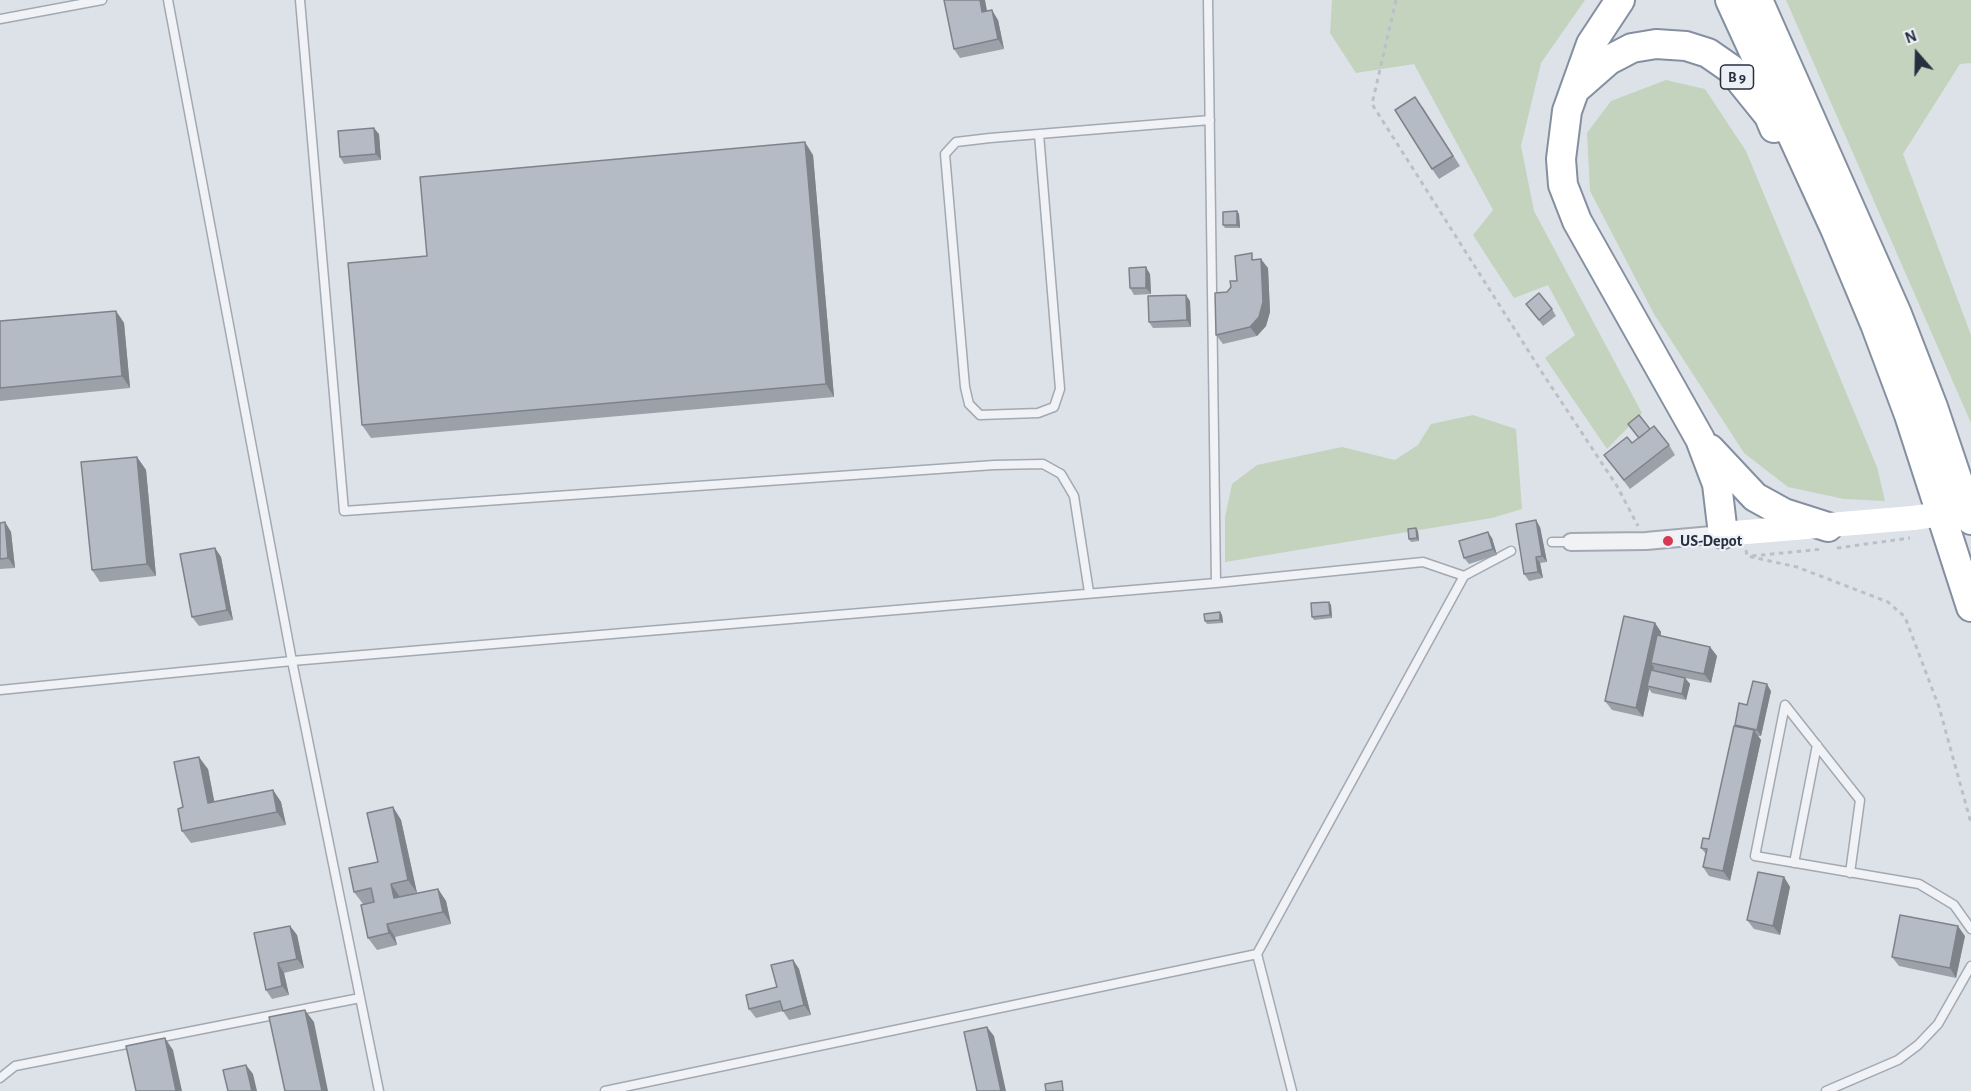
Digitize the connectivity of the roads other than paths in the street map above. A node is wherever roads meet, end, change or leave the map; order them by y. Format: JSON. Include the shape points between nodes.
{"nodes":[{"id":1,"x":102,"y":0,"type":"edge"},
{"id":2,"x":168,"y":0,"type":"edge"},
{"id":3,"x":300,"y":0,"type":"edge"},
{"id":4,"x":1208,"y":0,"type":"edge"},
{"id":5,"x":1620,"y":0,"type":"edge"},
{"id":6,"x":1730,"y":0,"type":"edge"},
{"id":7,"x":1758,"y":0,"type":"edge"},
{"id":8,"x":0,"y":19,"type":"edge"},
{"id":9,"x":1575,"y":90,"type":"junction"},
{"id":10,"x":1210,"y":120,"type":"junction"},
{"id":11,"x":1038,"y":134,"type":"junction"},
{"id":12,"x":1836,"y":231,"type":"junction"},
{"id":13,"x":1700,"y":439,"type":"junction"},
{"id":14,"x":1971,"y":510,"type":"edge"},
{"id":15,"x":1971,"y":520,"type":"edge"},
{"id":16,"x":1733,"y":533,"type":"junction"},
{"id":17,"x":1830,"y":541,"type":"junction"},
{"id":18,"x":1552,"y":542,"type":"dead end"},
{"id":19,"x":1571,"y":542,"type":"joint"},
{"id":20,"x":1510,"y":551,"type":"dead end"},
{"id":21,"x":1464,"y":576,"type":"junction"},
{"id":22,"x":1216,"y":583,"type":"junction"},
{"id":23,"x":1089,"y":592,"type":"junction"},
{"id":24,"x":1971,"y":607,"type":"edge"},
{"id":25,"x":292,"y":661,"type":"junction"},
{"id":26,"x":0,"y":690,"type":"edge"},
{"id":27,"x":1817,"y":746,"type":"junction"},
{"id":28,"x":1794,"y":863,"type":"junction"},
{"id":29,"x":1850,"y":873,"type":"junction"},
{"id":30,"x":1971,"y":929,"type":"edge"},
{"id":31,"x":1257,"y":954,"type":"junction"},
{"id":32,"x":1971,"y":966,"type":"edge"},
{"id":33,"x":360,"y":998,"type":"junction"},
{"id":34,"x":0,"y":1078,"type":"edge"},
{"id":35,"x":379,"y":1091,"type":"edge"},
{"id":36,"x":605,"y":1091,"type":"edge"},
{"id":37,"x":1292,"y":1091,"type":"edge"},
{"id":38,"x":1826,"y":1091,"type":"edge"}],
"edges":[{"from":1,"to":8,"type":"lane"},
{"from":2,"to":25,"type":"lane"},
{"from":3,"to":23,"type":"lane","via":[[344,511],[1043,464],[1062,474],[1074,496]]},
{"from":4,"to":10,"type":"lane"},
{"from":5,"to":9,"type":"highway","via":[[1592,44]]},
{"from":6,"to":12,"type":"highway","number":"B 9"},
{"from":7,"to":15,"type":"highway","via":[[1897,314]]},
{"from":9,"to":12,"type":"highway","number":"B 9","via":[[1609,60],[1632,48],[1656,44],[1686,46],[1708,54],[1731,69],[1768,116],[1819,220]]},
{"from":9,"to":13,"type":"highway","via":[[1567,111],[1561,159],[1563,185],[1577,221]]},
{"from":10,"to":11,"type":"lane"},
{"from":10,"to":22,"type":"lane"},
{"from":11,"to":11,"type":"lane","via":[[956,142],[945,154],[965,387],[969,404],[980,416],[1038,413],[1054,407],[1060,389]]},
{"from":12,"to":24,"type":"highway","number":"B 9","via":[[1909,415]]},
{"from":13,"to":16,"type":"highway"},
{"from":13,"to":17,"type":"highway","via":[[1755,497]]},
{"from":14,"to":17,"type":"main road","bridge":true,"via":[[1914,528]]},
{"from":16,"to":17,"type":"main road"},
{"from":16,"to":19,"type":"street","via":[[1646,541]]},
{"from":18,"to":19,"type":"lane"},
{"from":20,"to":21,"type":"lane"},
{"from":21,"to":22,"type":"lane","via":[[1424,562]]},
{"from":21,"to":31,"type":"lane"},
{"from":22,"to":23,"type":"lane"},
{"from":23,"to":25,"type":"lane"},
{"from":25,"to":26,"type":"lane"},
{"from":25,"to":33,"type":"lane"},
{"from":27,"to":28,"type":"lane"},
{"from":27,"to":28,"type":"lane","via":[[1785,705],[1755,856]]},
{"from":27,"to":29,"type":"lane","via":[[1860,800]]},
{"from":28,"to":29,"type":"lane"},
{"from":29,"to":30,"type":"lane","via":[[1919,884],[1954,905]]},
{"from":31,"to":36,"type":"lane"},
{"from":31,"to":37,"type":"lane"},
{"from":32,"to":38,"type":"lane","via":[[1938,1024],[1918,1045],[1898,1060]]},
{"from":33,"to":34,"type":"lane","via":[[15,1066]]},
{"from":33,"to":35,"type":"lane"}]}
